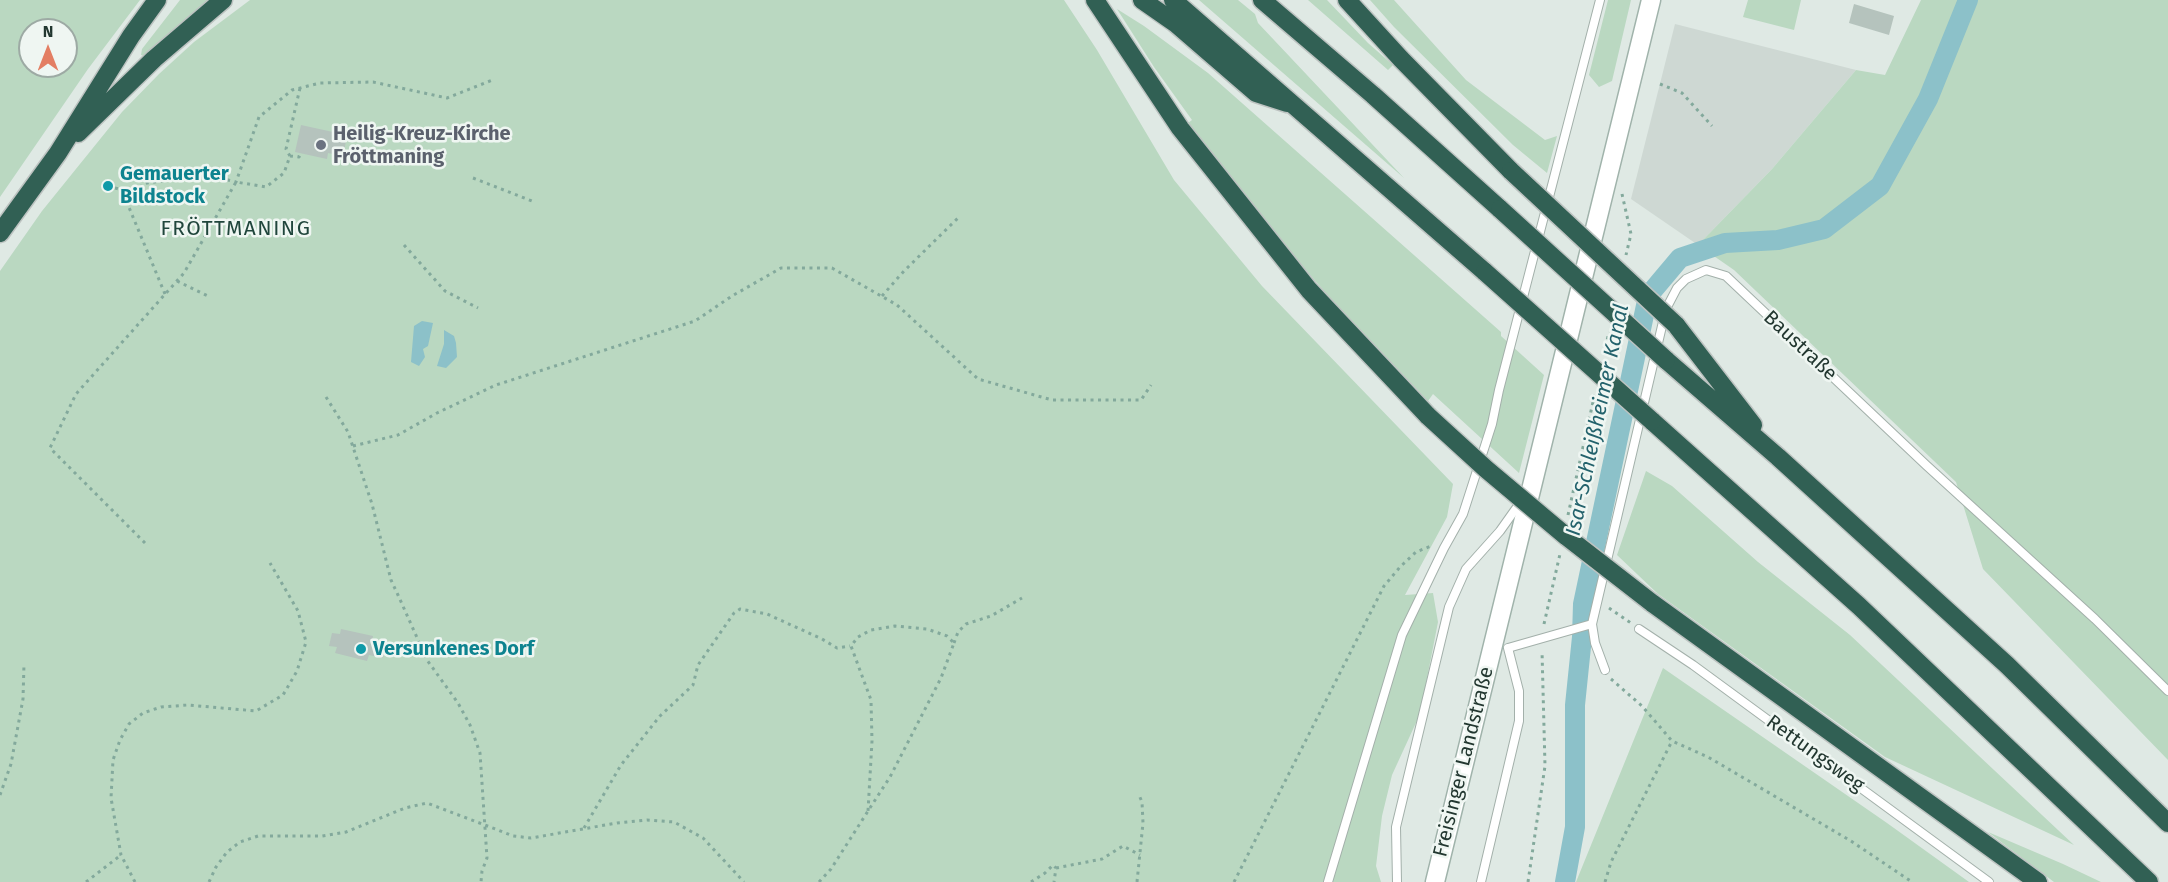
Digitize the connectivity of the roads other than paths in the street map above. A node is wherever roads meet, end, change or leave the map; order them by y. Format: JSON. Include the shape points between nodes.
{"nodes":[{"id":1,"x":157,"y":0,"type":"edge"},
{"id":2,"x":223,"y":0,"type":"edge"},
{"id":3,"x":1095,"y":0,"type":"edge"},
{"id":4,"x":1142,"y":0,"type":"edge"},
{"id":5,"x":1173,"y":0,"type":"edge"},
{"id":6,"x":1262,"y":0,"type":"edge"},
{"id":7,"x":1347,"y":0,"type":"edge"},
{"id":8,"x":1600,"y":0,"type":"edge"},
{"id":9,"x":1651,"y":0,"type":"edge"},
{"id":10,"x":1295,"y":105,"type":"junction"},
{"id":11,"x":58,"y":153,"type":"junction"},
{"id":12,"x":0,"y":232,"type":"edge"},
{"id":13,"x":1778,"y":457,"type":"junction"},
{"id":14,"x":1532,"y":486,"type":"junction"},
{"id":15,"x":1589,"y":625,"type":"junction"},
{"id":16,"x":1639,"y":629,"type":"road end"},
{"id":17,"x":1501,"y":645,"type":"junction"},
{"id":18,"x":1605,"y":670,"type":"road end"},
{"id":19,"x":2168,"y":691,"type":"edge"},
{"id":20,"x":2168,"y":823,"type":"edge"},
{"id":21,"x":1328,"y":882,"type":"edge"},
{"id":22,"x":1397,"y":882,"type":"edge"},
{"id":23,"x":1435,"y":882,"type":"edge"},
{"id":24,"x":1481,"y":882,"type":"edge"},
{"id":25,"x":1989,"y":882,"type":"edge"},
{"id":26,"x":2038,"y":882,"type":"edge"},
{"id":27,"x":2149,"y":882,"type":"edge"}],
"edges":[{"from":1,"to":11,"type":"highway"},
{"from":2,"to":11,"type":"highway","via":[[154,59]]},
{"from":3,"to":26,"type":"highway","bridge":true,"via":[[1180,128],[1309,290],[1428,416],[1567,537],[1652,603]]},
{"from":4,"to":10,"type":"highway","via":[[1257,93]]},
{"from":5,"to":10,"type":"highway"},
{"from":6,"to":13,"type":"highway","bridge":true},
{"from":7,"to":13,"type":"highway","bridge":true,"via":[[1510,171],[1676,326]]},
{"from":8,"to":21,"type":"lane","via":[[1492,424],[1463,514],[1402,635]]},
{"from":9,"to":14,"type":"main road","name":"Freisinger Landstraße"},
{"from":10,"to":27,"type":"highway","bridge":true,"via":[[1859,606]]},
{"from":11,"to":12,"type":"highway"},
{"from":13,"to":20,"type":"highway","via":[[2007,666]]},
{"from":14,"to":17,"type":"main road","name":"Freisinger Landstraße"},
{"from":14,"to":22,"type":"lane","via":[[1466,569],[1449,607],[1396,827]]},
{"from":15,"to":17,"type":"lane"},
{"from":15,"to":18,"type":"lane","name":"Baustraße"},
{"from":15,"to":19,"type":"lane","name":"Baustraße","via":[[1666,309],[1686,279],[1706,270],[1726,276]]},
{"from":16,"to":25,"type":"lane","name":"Rettungsweg"},
{"from":17,"to":23,"type":"main road","name":"Freisinger Landstraße"},
{"from":17,"to":24,"type":"lane","via":[[1520,691],[1520,721]]}]}
